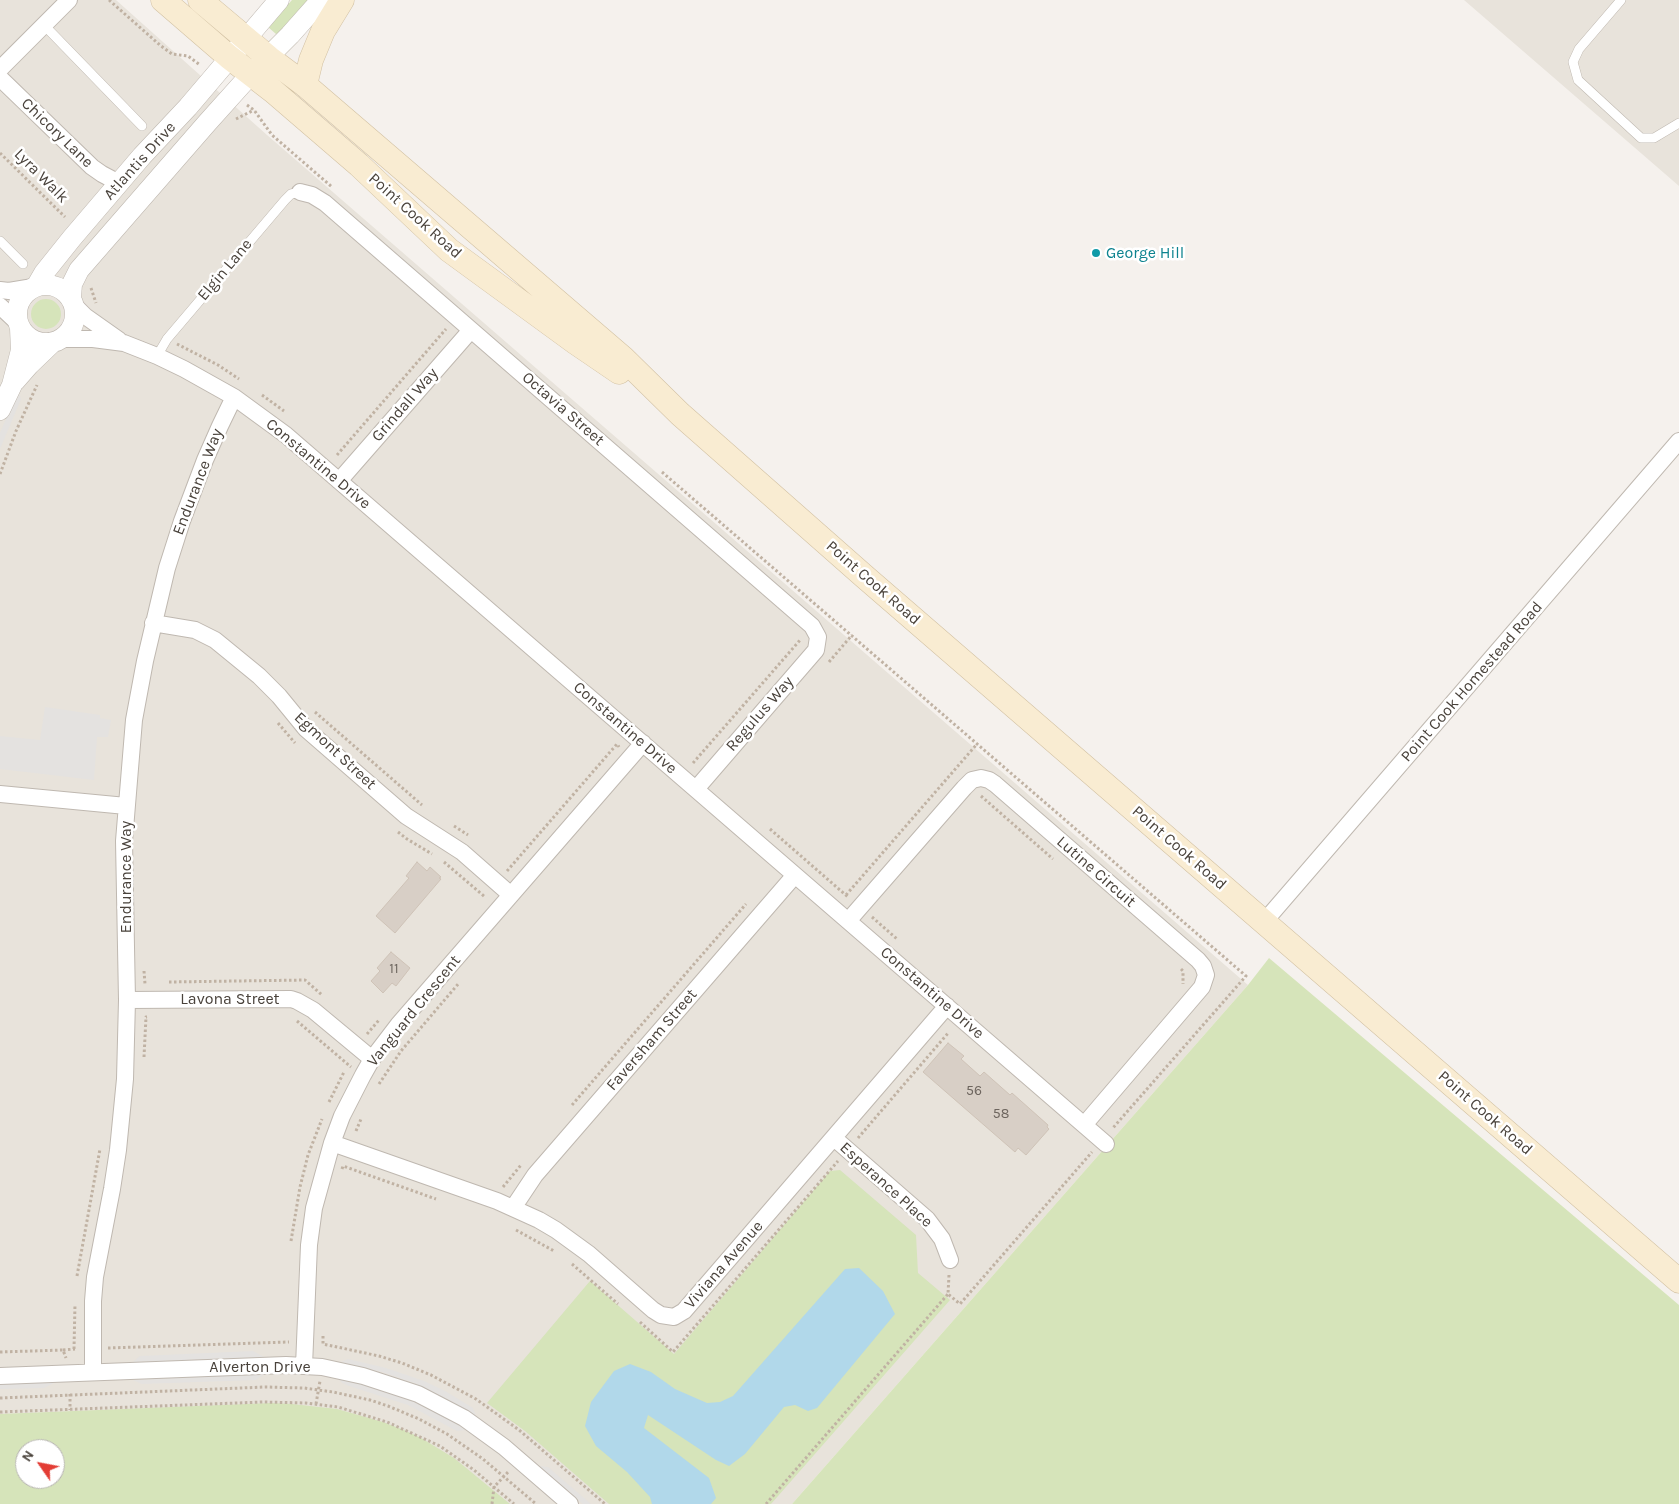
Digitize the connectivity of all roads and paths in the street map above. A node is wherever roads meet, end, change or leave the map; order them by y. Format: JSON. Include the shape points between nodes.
{"nodes":[{"id":1,"x":69,"y":0,"type":"edge"},
{"id":2,"x":109,"y":0,"type":"edge"},
{"id":3,"x":163,"y":0,"type":"edge"},
{"id":4,"x":200,"y":0,"type":"edge"},
{"id":5,"x":279,"y":0,"type":"edge"},
{"id":6,"x":321,"y":0,"type":"edge"},
{"id":7,"x":342,"y":0,"type":"edge"},
{"id":8,"x":1621,"y":0,"type":"edge"},
{"id":9,"x":44,"y":25,"type":"junction"},
{"id":10,"x":245,"y":39,"type":"junction"},
{"id":11,"x":229,"y":57,"type":"junction"},
{"id":12,"x":268,"y":58,"type":"junction"},
{"id":13,"x":0,"y":69,"type":"edge"},
{"id":14,"x":251,"y":74,"type":"junction"},
{"id":15,"x":214,"y":76,"type":"junction"},
{"id":16,"x":0,"y":78,"type":"edge"},
{"id":17,"x":306,"y":85,"type":"junction"},
{"id":18,"x":234,"y":94,"type":"junction"},
{"id":19,"x":254,"y":110,"type":"junction"},
{"id":20,"x":234,"y":120,"type":"dead end"},
{"id":21,"x":1679,"y":123,"type":"edge"},
{"id":22,"x":142,"y":126,"type":"dead end"},
{"id":23,"x":0,"y":152,"type":"edge"},
{"id":24,"x":119,"y":183,"type":"junction"},
{"id":25,"x":300,"y":192,"type":"joint"},
{"id":26,"x":340,"y":193,"type":"dead end"},
{"id":27,"x":65,"y":217,"type":"dead end"},
{"id":28,"x":0,"y":241,"type":"edge"},
{"id":29,"x":23,"y":264,"type":"dead end"},
{"id":30,"x":92,"y":281,"type":"dead end"},
{"id":31,"x":35,"y":286,"type":"junction"},
{"id":32,"x":0,"y":290,"type":"edge"},
{"id":33,"x":72,"y":301,"type":"junction"},
{"id":34,"x":0,"y":306,"type":"edge"},
{"id":35,"x":456,"y":318,"type":"junction"},
{"id":36,"x":92,"y":322,"type":"junction"},
{"id":37,"x":19,"y":326,"type":"junction"},
{"id":38,"x":471,"y":330,"type":"junction"},
{"id":39,"x":56,"y":341,"type":"junction"},
{"id":40,"x":124,"y":343,"type":"junction"},
{"id":41,"x":157,"y":356,"type":"junction"},
{"id":42,"x":38,"y":382,"type":"dead end"},
{"id":43,"x":12,"y":385,"type":"junction"},
{"id":44,"x":234,"y":397,"type":"junction"},
{"id":45,"x":0,"y":410,"type":"edge"},
{"id":46,"x":680,"y":414,"type":"junction"},
{"id":47,"x":1679,"y":441,"type":"edge"},
{"id":48,"x":337,"y":455,"type":"dead end"},
{"id":49,"x":661,"y":471,"type":"dead end"},
{"id":50,"x":0,"y":474,"type":"edge"},
{"id":51,"x":340,"y":481,"type":"junction"},
{"id":52,"x":824,"y":612,"type":"junction"},
{"id":53,"x":153,"y":623,"type":"junction"},
{"id":54,"x":815,"y":631,"type":"junction"},
{"id":55,"x":312,"y":708,"type":"dead end"},
{"id":56,"x":642,"y":743,"type":"junction"},
{"id":57,"x":977,"y":744,"type":"junction"},
{"id":58,"x":694,"y":763,"type":"dead end"},
{"id":59,"x":696,"y":789,"type":"junction"},
{"id":60,"x":0,"y":794,"type":"edge"},
{"id":61,"x":980,"y":795,"type":"dead end"},
{"id":62,"x":126,"y":806,"type":"junction"},
{"id":63,"x":428,"y":810,"type":"dead end"},
{"id":64,"x":450,"y":823,"type":"dead end"},
{"id":65,"x":473,"y":839,"type":"dead end"},
{"id":66,"x":1055,"y":860,"type":"dead end"},
{"id":67,"x":501,"y":864,"type":"dead end"},
{"id":68,"x":508,"y":870,"type":"dead end"},
{"id":69,"x":821,"y":873,"type":"dead end"},
{"id":70,"x":795,"y":875,"type":"junction"},
{"id":71,"x":808,"y":886,"type":"junction"},
{"id":72,"x":511,"y":895,"type":"junction"},
{"id":73,"x":846,"y":895,"type":"dead end"},
{"id":74,"x":880,"y":911,"type":"dead end"},
{"id":75,"x":873,"y":919,"type":"dead end"},
{"id":76,"x":848,"y":921,"type":"junction"},
{"id":77,"x":1264,"y":922,"type":"junction"},
{"id":78,"x":1175,"y":964,"type":"dead end"},
{"id":79,"x":461,"y":980,"type":"dead end"},
{"id":80,"x":1178,"y":990,"type":"dead end"},
{"id":81,"x":127,"y":1000,"type":"junction"},
{"id":82,"x":947,"y":1006,"type":"junction"},
{"id":83,"x":155,"y":1017,"type":"dead end"},
{"id":84,"x":292,"y":1017,"type":"dead end"},
{"id":85,"x":949,"y":1032,"type":"dead end"},
{"id":86,"x":372,"y":1059,"type":"junction"},
{"id":87,"x":143,"y":1064,"type":"dead end"},
{"id":88,"x":363,"y":1075,"type":"junction"},
{"id":89,"x":379,"y":1084,"type":"junction"},
{"id":90,"x":375,"y":1092,"type":"dead end"},
{"id":91,"x":362,"y":1116,"type":"dead end"},
{"id":92,"x":1084,"y":1125,"type":"junction"},
{"id":93,"x":365,"y":1135,"type":"dead end"},
{"id":94,"x":834,"y":1138,"type":"junction"},
{"id":95,"x":1104,"y":1142,"type":"junction"},
{"id":96,"x":332,"y":1143,"type":"junction"},
{"id":97,"x":100,"y":1147,"type":"dead end"},
{"id":98,"x":350,"y":1150,"type":"junction"},
{"id":99,"x":848,"y":1150,"type":"junction"},
{"id":100,"x":343,"y":1166,"type":"junction"},
{"id":101,"x":341,"y":1172,"type":"dead end"},
{"id":102,"x":504,"y":1185,"type":"dead end"},
{"id":103,"x":521,"y":1193,"type":"junction"},
{"id":104,"x":444,"y":1202,"type":"dead end"},
{"id":105,"x":513,"y":1208,"type":"junction"},
{"id":106,"x":513,"y":1228,"type":"dead end"},
{"id":107,"x":561,"y":1256,"type":"dead end"},
{"id":108,"x":950,"y":1260,"type":"joint"},
{"id":109,"x":568,"y":1261,"type":"dead end"},
{"id":110,"x":77,"y":1278,"type":"dead end"},
{"id":111,"x":1679,"y":1281,"type":"edge"},
{"id":112,"x":948,"y":1294,"type":"junction"},
{"id":113,"x":75,"y":1301,"type":"dead end"},
{"id":114,"x":624,"y":1308,"type":"dead end"},
{"id":115,"x":638,"y":1321,"type":"dead end"},
{"id":116,"x":324,"y":1328,"type":"dead end"},
{"id":117,"x":110,"y":1340,"type":"dead end"},
{"id":118,"x":111,"y":1348,"type":"dead end"},
{"id":119,"x":74,"y":1349,"type":"dead end"},
{"id":120,"x":304,"y":1366,"type":"junction"},
{"id":121,"x":93,"y":1372,"type":"junction"},
{"id":122,"x":0,"y":1376,"type":"edge"},
{"id":123,"x":0,"y":1398,"type":"edge"},
{"id":124,"x":0,"y":1412,"type":"edge"},
{"id":125,"x":519,"y":1459,"type":"junction"},
{"id":126,"x":504,"y":1476,"type":"junction"},
{"id":127,"x":494,"y":1487,"type":"junction"},
{"id":128,"x":492,"y":1504,"type":"edge"},
{"id":129,"x":514,"y":1504,"type":"edge"},
{"id":130,"x":536,"y":1504,"type":"edge"},
{"id":131,"x":570,"y":1504,"type":"edge"},
{"id":132,"x":605,"y":1504,"type":"edge"},
{"id":133,"x":766,"y":1504,"type":"edge"}],
"edges":[{"from":1,"to":9,"type":"street"},
{"from":2,"to":15,"type":"path","via":[[172,54],[188,56]]},
{"from":3,"to":11,"type":"main road","name":"Point Cook Road"},
{"from":4,"to":10,"type":"main road","name":"Point Cook Road"},
{"from":5,"to":10,"type":"street","name":"Atlantis Drive"},
{"from":6,"to":12,"type":"street","name":"Atlantis Drive"},
{"from":7,"to":17,"type":"main road","via":[[323,31],[311,60]]},
{"from":8,"to":21,"type":"lane","via":[[1579,49],[1573,62],[1578,80],[1642,138],[1654,138]]},
{"from":9,"to":13,"type":"street"},
{"from":9,"to":22,"type":"lane"},
{"from":10,"to":11,"type":"street","name":"Atlantis Drive"},
{"from":10,"to":12,"type":"main road","name":"Point Cook Road"},
{"from":11,"to":14,"type":"main road","name":"Point Cook Road"},
{"from":11,"to":15,"type":"street","name":"Atlantis Drive"},
{"from":12,"to":14,"type":"street","name":"Atlantis Drive"},
{"from":12,"to":17,"type":"main road","name":"Point Cook Road"},
{"from":14,"to":18,"type":"street","name":"Atlantis Drive"},
{"from":14,"to":46,"type":"main road","name":"Point Cook Road","via":[[359,165],[461,259]]},
{"from":15,"to":24,"type":"street","name":"Atlantis Drive"},
{"from":16,"to":24,"type":"street","name":"Chicory Lane","via":[[92,167]]},
{"from":17,"to":46,"type":"main road","name":"Point Cook Road","via":[[623,358]]},
{"from":18,"to":19,"type":"path"},
{"from":18,"to":33,"type":"street","name":"Atlantis Drive","via":[[79,270],[72,284]]},
{"from":19,"to":20,"type":"path"},
{"from":19,"to":26,"type":"path","via":[[272,135]]},
{"from":23,"to":27,"type":"path","name":"Lyra Walk"},
{"from":24,"to":31,"type":"street","name":"Atlantis Drive"},
{"from":25,"to":35,"type":"street","name":"Octavia Street","via":[[312,194],[325,203]]},
{"from":25,"to":41,"type":"lane","name":"Elgin Lane","via":[[285,200]]},
{"from":28,"to":29,"type":"lane"},
{"from":30,"to":36,"type":"path","via":[[97,307]]},
{"from":31,"to":32,"type":"street"},
{"from":31,"to":33,"type":"street","via":[[56,286],[64,290]]},
{"from":31,"to":37,"type":"street","via":[[20,298],[16,315]]},
{"from":33,"to":36,"type":"street","name":"Constantine Drive"},
{"from":33,"to":39,"type":"street","via":[[74,321],[66,335]]},
{"from":34,"to":37,"type":"street"},
{"from":35,"to":38,"type":"street","name":"Octavia Street"},
{"from":35,"to":48,"type":"path"},
{"from":36,"to":40,"type":"street","name":"Constantine Drive"},
{"from":37,"to":39,"type":"street","via":[[34,341]]},
{"from":37,"to":43,"type":"street","via":[[21,350]]},
{"from":38,"to":51,"type":"street","name":"Grindall Way"},
{"from":38,"to":54,"type":"street","name":"Octavia Street"},
{"from":39,"to":40,"type":"street","name":"Constantine Drive","via":[[92,339]]},
{"from":39,"to":43,"type":"street"},
{"from":40,"to":41,"type":"street","name":"Constantine Drive"},
{"from":41,"to":44,"type":"street","name":"Constantine Drive"},
{"from":42,"to":50,"type":"path"},
{"from":43,"to":45,"type":"street"},
{"from":44,"to":51,"type":"street","name":"Constantine Drive","via":[[286,435]]},
{"from":44,"to":53,"type":"street","name":"Endurance Way","via":[[182,521]]},
{"from":46,"to":77,"type":"main road","name":"Point Cook Road"},
{"from":47,"to":77,"type":"street","name":"Point Cook Homestead Road"},
{"from":49,"to":52,"type":"path"},
{"from":51,"to":56,"type":"street","name":"Constantine Drive"},
{"from":52,"to":54,"type":"path"},
{"from":52,"to":57,"type":"path"},
{"from":53,"to":62,"type":"street","name":"Endurance Way","via":[[134,720]]},
{"from":53,"to":72,"type":"street","name":"Egmont Street","via":[[195,630],[215,640],[259,676],[306,729],[399,810],[462,852]]},
{"from":54,"to":58,"type":"path"},
{"from":54,"to":59,"type":"street","name":"Regulus Way","via":[[817,646],[812,654]]},
{"from":55,"to":63,"type":"path"},
{"from":56,"to":59,"type":"street","name":"Constantine Drive"},
{"from":56,"to":72,"type":"street","name":"Vanguard Crescent"},
{"from":57,"to":73,"type":"path"},
{"from":57,"to":95,"type":"path","via":[[1246,976]]},
{"from":59,"to":70,"type":"street","name":"Constantine Drive"},
{"from":60,"to":62,"type":"street"},
{"from":61,"to":66,"type":"path"},
{"from":62,"to":81,"type":"street","name":"Endurance Way"},
{"from":64,"to":65,"type":"path"},
{"from":67,"to":68,"type":"path"},
{"from":69,"to":71,"type":"path"},
{"from":70,"to":71,"type":"street","name":"Constantine Drive"},
{"from":70,"to":103,"type":"street","name":"Faversham Street"},
{"from":71,"to":76,"type":"street","name":"Constantine Drive"},
{"from":72,"to":86,"type":"street","name":"Vanguard Crescent"},
{"from":74,"to":75,"type":"path"},
{"from":76,"to":82,"type":"street","name":"Constantine Drive"},
{"from":76,"to":92,"type":"street","name":"Lutine Circuit","via":[[972,780],[981,778],[992,782],[1201,963],[1205,970],[1206,979],[1202,987]]},
{"from":77,"to":111,"type":"main road","name":"Point Cook Road"},
{"from":78,"to":80,"type":"path","via":[[1183,971],[1184,983]]},
{"from":79,"to":89,"type":"path"},
{"from":81,"to":86,"type":"street","name":"Lavona Street","via":[[291,999],[313,1010]]},
{"from":81,"to":121,"type":"street","name":"Endurance Way","via":[[125,1079],[118,1150],[94,1285]]},
{"from":82,"to":92,"type":"street","name":"Constantine Drive"},
{"from":82,"to":94,"type":"street","name":"Viviana Avenue"},
{"from":83,"to":87,"type":"path","via":[[146,1017]]},
{"from":84,"to":88,"type":"path"},
{"from":85,"to":99,"type":"path"},
{"from":86,"to":88,"type":"street","name":"Vanguard Crescent"},
{"from":88,"to":89,"type":"path"},
{"from":88,"to":96,"type":"street","name":"Vanguard Crescent"},
{"from":89,"to":90,"type":"path"},
{"from":91,"to":93,"type":"path","via":[[355,1132]]},
{"from":92,"to":95,"type":"street","name":"Constantine Drive"},
{"from":94,"to":99,"type":"street","name":"Esperance Place"},
{"from":94,"to":105,"type":"street","name":"Viviana Avenue","via":[[684,1311],[674,1317],[653,1310],[571,1240]]},
{"from":95,"to":112,"type":"path","via":[[960,1304]]},
{"from":96,"to":98,"type":"street","name":"Viviana Avenue"},
{"from":96,"to":120,"type":"street","name":"Vanguard Crescent","via":[[310,1229]]},
{"from":97,"to":110,"type":"path"},
{"from":98,"to":100,"type":"path"},
{"from":98,"to":105,"type":"street","name":"Viviana Avenue"},
{"from":99,"to":108,"type":"street","name":"Esperance Place","via":[[927,1219],[942,1239]]},
{"from":99,"to":115,"type":"path","via":[[674,1352]]},
{"from":100,"to":101,"type":"path"},
{"from":100,"to":104,"type":"path"},
{"from":102,"to":103,"type":"path"},
{"from":103,"to":105,"type":"street","name":"Faversham Street"},
{"from":106,"to":107,"type":"path"},
{"from":108,"to":112,"type":"path"},
{"from":109,"to":114,"type":"path"},
{"from":112,"to":133,"type":"path"},
{"from":113,"to":119,"type":"path"},
{"from":116,"to":132,"type":"path","via":[[323,1344],[402,1363],[476,1399],[519,1430]]},
{"from":117,"to":118,"type":"path"},
{"from":120,"to":121,"type":"street","name":"Alverton Drive","via":[[286,1364]]},
{"from":120,"to":125,"type":"street","name":"Alverton Drive","via":[[363,1376],[418,1394],[464,1418]]},
{"from":121,"to":122,"type":"street","name":"Alverton Drive"},
{"from":123,"to":126,"type":"path","via":[[265,1387],[333,1392],[370,1400],[406,1413],[465,1445]]},
{"from":124,"to":127,"type":"path","via":[[270,1402],[338,1407],[422,1437],[456,1457]]},
{"from":125,"to":126,"type":"path"},
{"from":125,"to":131,"type":"street","name":"Alverton Drive"},
{"from":126,"to":127,"type":"path"},
{"from":126,"to":130,"type":"path"},
{"from":127,"to":128,"type":"path"},
{"from":127,"to":129,"type":"path"}]}
